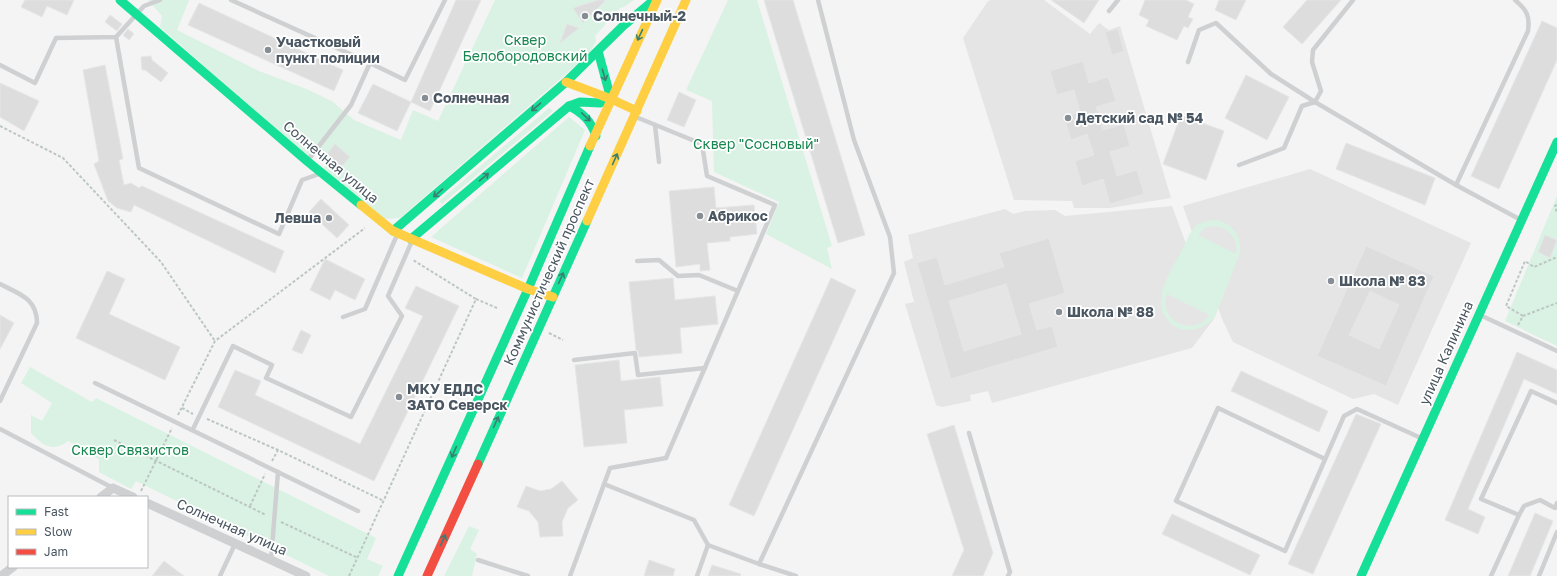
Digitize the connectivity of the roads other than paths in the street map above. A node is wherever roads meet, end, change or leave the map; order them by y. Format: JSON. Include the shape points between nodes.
{"nodes":[{"id":1,"x":120,"y":0,"type":"edge"},
{"id":2,"x":160,"y":0,"type":"edge"},
{"id":3,"x":231,"y":0,"type":"edge"},
{"id":4,"x":445,"y":0,"type":"edge"},
{"id":5,"x":655,"y":0,"type":"edge"},
{"id":6,"x":686,"y":0,"type":"edge"},
{"id":7,"x":818,"y":0,"type":"edge"},
{"id":8,"x":1118,"y":0,"type":"edge"},
{"id":9,"x":1353,"y":0,"type":"edge"},
{"id":10,"x":1515,"y":0,"type":"edge"},
{"id":11,"x":1109,"y":11,"type":"dead end"},
{"id":12,"x":136,"y":14,"type":"junction"},
{"id":13,"x":116,"y":37,"type":"junction"},
{"id":14,"x":598,"y":51,"type":"junction"},
{"id":15,"x":1188,"y":62,"type":"dead end"},
{"id":16,"x":370,"y":63,"type":"junction"},
{"id":17,"x":0,"y":65,"type":"edge"},
{"id":18,"x":566,"y":82,"type":"junction"},
{"id":19,"x":611,"y":99,"type":"junction"},
{"id":20,"x":1315,"y":102,"type":"junction"},
{"id":21,"x":569,"y":106,"type":"junction"},
{"id":22,"x":636,"y":114,"type":"junction"},
{"id":23,"x":655,"y":125,"type":"junction"},
{"id":24,"x":596,"y":136,"type":"junction"},
{"id":25,"x":1557,"y":142,"type":"edge"},
{"id":26,"x":306,"y":161,"type":"junction"},
{"id":27,"x":659,"y":162,"type":"dead end"},
{"id":28,"x":1238,"y":165,"type":"dead end"},
{"id":29,"x":321,"y":173,"type":"junction"},
{"id":30,"x":1456,"y":185,"type":"junction"},
{"id":31,"x":1521,"y":220,"type":"junction"},
{"id":32,"x":396,"y":232,"type":"junction"},
{"id":33,"x":412,"y":239,"type":"junction"},
{"id":34,"x":637,"y":261,"type":"dead end"},
{"id":35,"x":0,"y":284,"type":"edge"},
{"id":36,"x":528,"y":289,"type":"junction"},
{"id":37,"x":738,"y":291,"type":"junction"},
{"id":38,"x":553,"y":297,"type":"junction"},
{"id":39,"x":1478,"y":314,"type":"junction"},
{"id":40,"x":343,"y":316,"type":"dead end"},
{"id":41,"x":1557,"y":351,"type":"edge"},
{"id":42,"x":574,"y":360,"type":"dead end"},
{"id":43,"x":705,"y":368,"type":"junction"},
{"id":44,"x":95,"y":383,"type":"dead end"},
{"id":45,"x":0,"y":401,"type":"edge"},
{"id":46,"x":1557,"y":403,"type":"edge"},
{"id":47,"x":0,"y":429,"type":"edge"},
{"id":48,"x":193,"y":429,"type":"junction"},
{"id":49,"x":969,"y":432,"type":"dead end"},
{"id":50,"x":1422,"y":439,"type":"junction"},
{"id":51,"x":1325,"y":459,"type":"junction"},
{"id":52,"x":278,"y":472,"type":"junction"},
{"id":53,"x":604,"y":484,"type":"junction"},
{"id":54,"x":113,"y":488,"type":"junction"},
{"id":55,"x":102,"y":496,"type":"edge"},
{"id":56,"x":131,"y":496,"type":"edge"},
{"id":57,"x":148,"y":503,"type":"edge"},
{"id":58,"x":1556,"y":506,"type":"edge"},
{"id":59,"x":358,"y":511,"type":"dead end"},
{"id":60,"x":1519,"y":515,"type":"junction"},
{"id":61,"x":1557,"y":532,"type":"edge"},
{"id":62,"x":234,"y":544,"type":"junction"},
{"id":63,"x":708,"y":545,"type":"junction"},
{"id":64,"x":271,"y":560,"type":"junction"},
{"id":65,"x":478,"y":560,"type":"dead end"},
{"id":66,"x":759,"y":564,"type":"junction"},
{"id":67,"x":12,"y":568,"type":"edge"},
{"id":68,"x":1,"y":576,"type":"edge"},
{"id":69,"x":220,"y":576,"type":"edge"},
{"id":70,"x":306,"y":576,"type":"edge"},
{"id":71,"x":398,"y":576,"type":"edge"},
{"id":72,"x":427,"y":576,"type":"edge"},
{"id":73,"x":528,"y":576,"type":"edge"},
{"id":74,"x":570,"y":576,"type":"edge"},
{"id":75,"x":697,"y":576,"type":"edge"},
{"id":76,"x":796,"y":576,"type":"edge"},
{"id":77,"x":1008,"y":576,"type":"edge"},
{"id":78,"x":1362,"y":576,"type":"edge"},
{"id":79,"x":1491,"y":576,"type":"edge"},
{"id":80,"x":1539,"y":576,"type":"edge"}],
"edges":[{"from":1,"to":12,"type":"main road","name":"Солнечная улица"},
{"from":2,"to":12,"type":"lane","via":[[144,6]]},
{"from":3,"to":16,"type":"lane"},
{"from":4,"to":16,"type":"lane","via":[[405,80]]},
{"from":5,"to":14,"type":"main road"},
{"from":5,"to":19,"type":"main road","name":"Коммунистический проспект","one_way":true},
{"from":6,"to":22,"type":"main road","name":"Коммунистический проспект"},
{"from":7,"to":66,"type":"lane","via":[[854,140],[890,237],[894,273]]},
{"from":8,"to":11,"type":"lane"},
{"from":9,"to":20,"type":"lane","via":[[1313,50],[1312,62],[1321,91]]},
{"from":10,"to":30,"type":"lane","via":[[1527,12],[1530,22],[1528,32]]},
{"from":12,"to":13,"type":"lane"},
{"from":12,"to":26,"type":"main road","name":"Солнечная улица"},
{"from":13,"to":17,"type":"lane","via":[[56,38],[36,82]]},
{"from":13,"to":29,"type":"lane","via":[[139,168],[279,234],[302,180]]},
{"from":14,"to":18,"type":"main road"},
{"from":14,"to":19,"type":"main road","one_way":true},
{"from":15,"to":20,"type":"lane","via":[[1199,30],[1216,23],[1272,74]]},
{"from":16,"to":26,"type":"lane","via":[[351,105]]},
{"from":18,"to":19,"type":"main road"},
{"from":18,"to":32,"type":"main road","one_way":true},
{"from":19,"to":21,"type":"main road","via":[[599,104],[575,102]]},
{"from":19,"to":22,"type":"main road"},
{"from":19,"to":24,"type":"main road","name":"Коммунистический проспект"},
{"from":20,"to":28,"type":"lane","via":[[1302,106],[1284,148]]},
{"from":20,"to":30,"type":"lane"},
{"from":21,"to":24,"type":"main road","one_way":true,"via":[[578,110],[593,124]]},
{"from":33,"to":21,"type":"main road","one_way":true},
{"from":22,"to":23,"type":"lane"},
{"from":38,"to":22,"type":"main road","name":"Коммунистический проспект","one_way":true},
{"from":23,"to":27,"type":"lane"},
{"from":23,"to":37,"type":"lane","via":[[702,144],[707,176],[776,205]]},
{"from":24,"to":36,"type":"main road","name":"Коммунистический проспект"},
{"from":25,"to":31,"type":"main road","name":"улица Калинина"},
{"from":26,"to":29,"type":"main road","name":"Солнечная улица"},
{"from":29,"to":32,"type":"main road","name":"Солнечная улица"},
{"from":30,"to":31,"type":"lane"},
{"from":31,"to":39,"type":"main road","name":"улица Калинина"},
{"from":32,"to":33,"type":"main road","name":"Солнечная улица"},
{"from":32,"to":40,"type":"lane","via":[[365,309]]},
{"from":33,"to":36,"type":"main road","name":"Солнечная улица"},
{"from":33,"to":48,"type":"lane","via":[[388,296],[402,316],[351,417],[266,378],[272,365],[232,346]]},
{"from":34,"to":37,"type":"lane","via":[[659,260],[678,276],[699,275]]},
{"from":35,"to":45,"type":"lane","via":[[33,304],[37,313],[37,323]]},
{"from":36,"to":38,"type":"main road","name":"Солнечная улица"},
{"from":36,"to":71,"type":"main road","name":"Коммунистический проспект","one_way":true},
{"from":37,"to":43,"type":"lane"},
{"from":72,"to":38,"type":"main road","name":"Коммунистический проспект","one_way":true},
{"from":39,"to":41,"type":"lane"},
{"from":39,"to":50,"type":"main road","name":"улица Калинина"},
{"from":42,"to":43,"type":"lane","via":[[635,353],[638,375]]},
{"from":43,"to":53,"type":"lane","via":[[666,458],[610,468]]},
{"from":44,"to":48,"type":"lane"},
{"from":46,"to":60,"type":"lane","via":[[1531,391],[1481,499]]},
{"from":47,"to":54,"type":"lane"},
{"from":48,"to":52,"type":"lane"},
{"from":49,"to":77,"type":"lane","via":[[1010,572]]},
{"from":50,"to":51,"type":"lane","via":[[1357,409],[1344,416]]},
{"from":50,"to":78,"type":"main road","name":"улица Калинина"},
{"from":51,"to":51,"type":"lane","via":[[1285,551],[1176,501],[1218,408]]},
{"from":52,"to":59,"type":"lane"},
{"from":52,"to":64,"type":"lane"},
{"from":53,"to":63,"type":"lane","via":[[694,520]]},
{"from":53,"to":74,"type":"lane"},
{"from":54,"to":55,"type":"street"},
{"from":54,"to":56,"type":"street"},
{"from":57,"to":62,"type":"street","name":"Солнечная улица"},
{"from":58,"to":60,"type":"lane","via":[[1540,500],[1524,506]]},
{"from":60,"to":79,"type":"lane"},
{"from":61,"to":80,"type":"lane"},
{"from":62,"to":64,"type":"street","name":"Солнечная улица"},
{"from":62,"to":69,"type":"lane"},
{"from":63,"to":66,"type":"lane"},
{"from":63,"to":75,"type":"lane"},
{"from":64,"to":70,"type":"street","name":"Солнечная улица"},
{"from":65,"to":73,"type":"lane"},
{"from":66,"to":76,"type":"lane"},
{"from":67,"to":68,"type":"street"}]}
